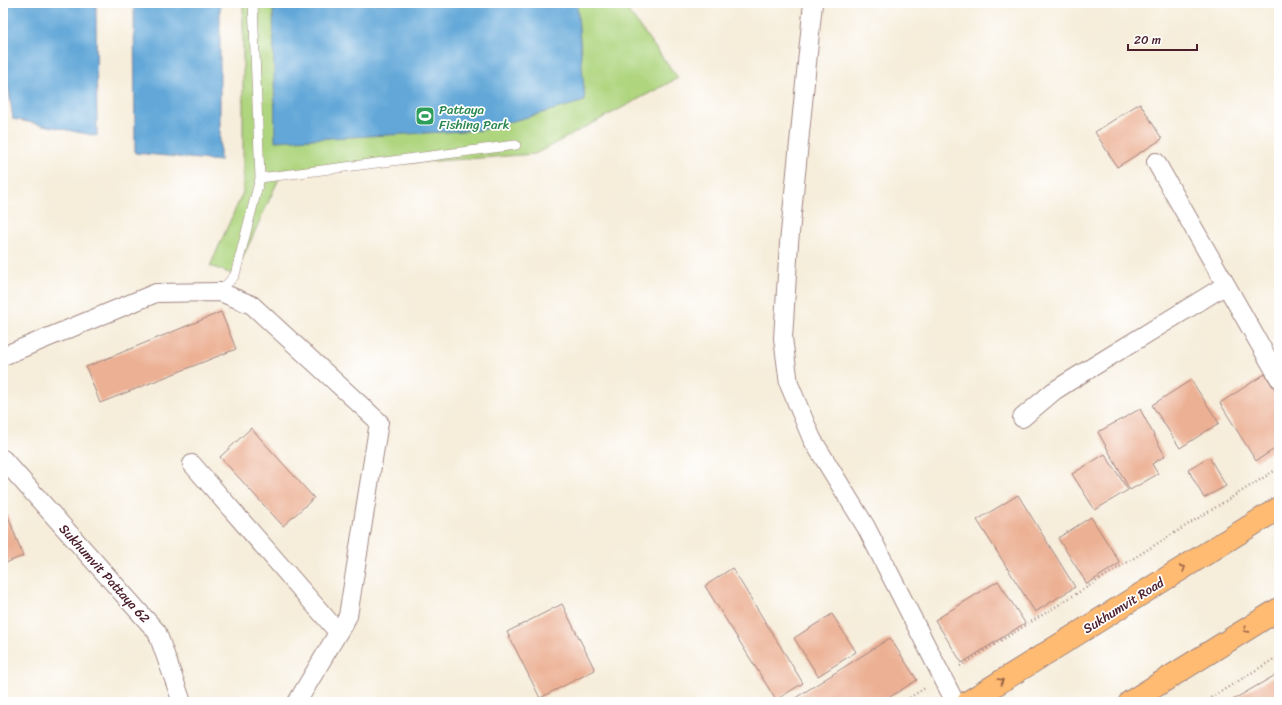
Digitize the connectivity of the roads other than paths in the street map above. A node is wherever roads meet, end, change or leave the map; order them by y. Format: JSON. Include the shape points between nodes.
{"nodes":[{"id":1,"x":253,"y":3,"type":"edge"},
{"id":2,"x":813,"y":3,"type":"edge"},
{"id":3,"x":516,"y":145,"type":"dead end"},
{"id":4,"x":1156,"y":162,"type":"dead end"},
{"id":5,"x":260,"y":178,"type":"junction"},
{"id":6,"x":1226,"y":285,"type":"junction"},
{"id":7,"x":220,"y":292,"type":"junction"},
{"id":8,"x":3,"y":356,"type":"edge"},
{"id":9,"x":1279,"y":378,"type":"edge"},
{"id":10,"x":1022,"y":418,"type":"dead end"},
{"id":11,"x":3,"y":459,"type":"edge"},
{"id":12,"x":192,"y":464,"type":"dead end"},
{"id":13,"x":1279,"y":508,"type":"edge"},
{"id":14,"x":1278,"y":613,"type":"edge"},
{"id":15,"x":338,"y":632,"type":"junction"},
{"id":16,"x":1141,"y":699,"type":"edge"},
{"id":17,"x":182,"y":702,"type":"edge"},
{"id":18,"x":297,"y":702,"type":"edge"},
{"id":19,"x":955,"y":702,"type":"edge"},
{"id":20,"x":968,"y":702,"type":"edge"}],
"edges":[{"from":1,"to":5,"type":"lane"},
{"from":2,"to":19,"type":"street","via":[[789,243],[783,338],[789,384],[812,439],[866,527]]},
{"from":3,"to":5,"type":"lane"},
{"from":4,"to":6,"type":"street"},
{"from":5,"to":7,"type":"lane","via":[[235,275]]},
{"from":6,"to":9,"type":"street"},
{"from":6,"to":10,"type":"street","via":[[1054,391]]},
{"from":7,"to":8,"type":"street","via":[[156,293]]},
{"from":7,"to":15,"type":"street","via":[[252,305],[379,422],[348,616]]},
{"from":11,"to":17,"type":"street","name":"Sukhumvit Pattaya 62","via":[[157,632]]},
{"from":12,"to":15,"type":"street"},
{"from":20,"to":13,"type":"highway","name":"Sukhumvit Road","one_way":true},
{"from":14,"to":16,"type":"highway","one_way":true},
{"from":15,"to":18,"type":"street"}]}
